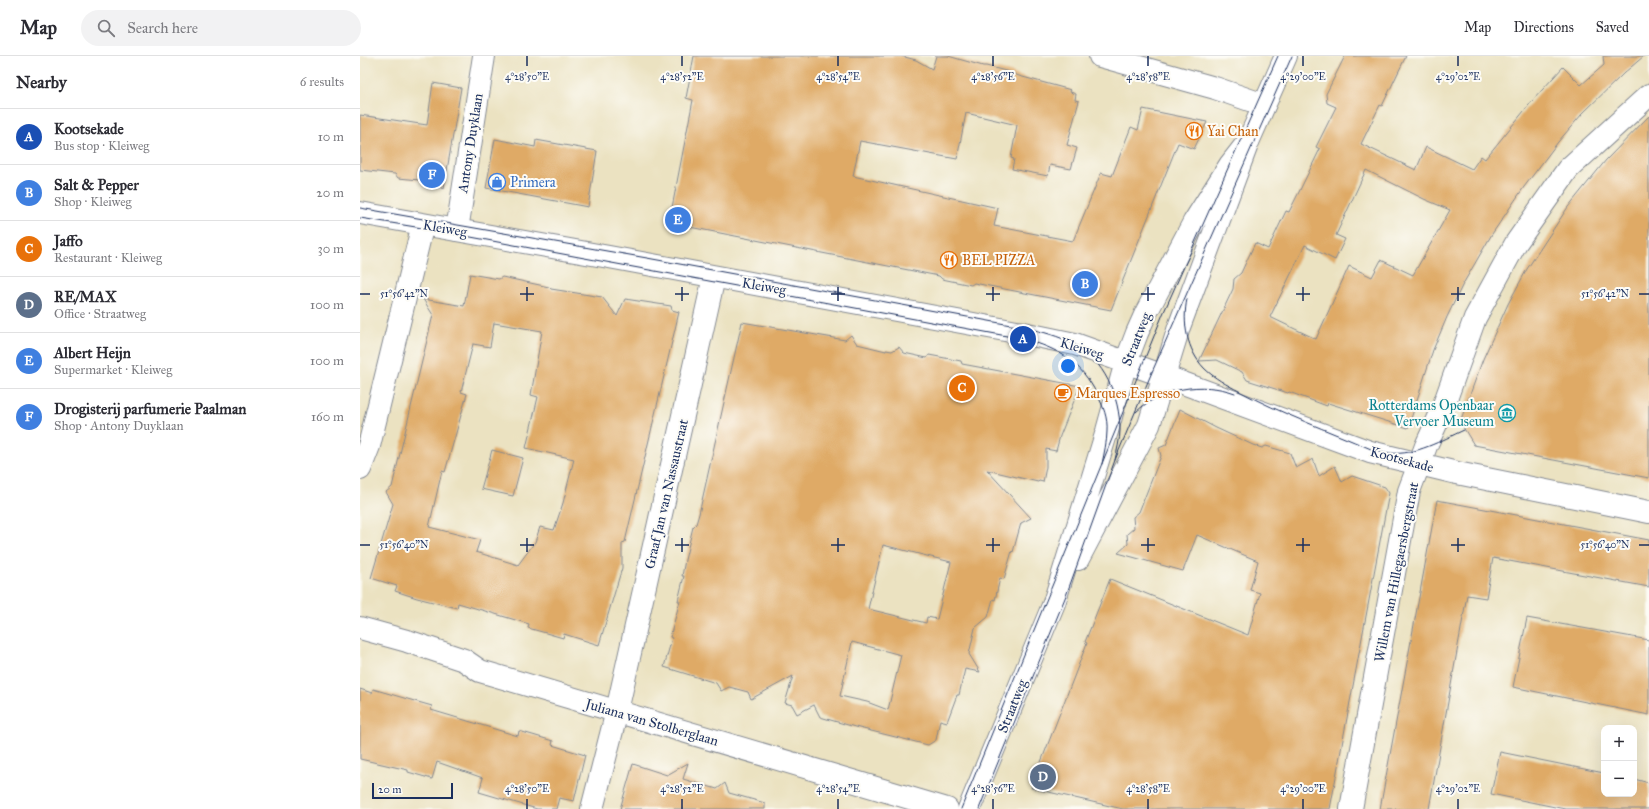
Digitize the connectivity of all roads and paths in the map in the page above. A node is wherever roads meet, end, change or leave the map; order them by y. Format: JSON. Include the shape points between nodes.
{"nodes":[{"id":1,"x":484,"y":56,"type":"edge"},
{"id":2,"x":1100,"y":56,"type":"edge"},
{"id":3,"x":1286,"y":56,"type":"edge"},
{"id":4,"x":1649,"y":95,"type":"edge"},
{"id":5,"x":1264,"y":105,"type":"junction"},
{"id":6,"x":1248,"y":142,"type":"junction"},
{"id":7,"x":360,"y":213,"type":"edge"},
{"id":8,"x":424,"y":224,"type":"junction"},
{"id":9,"x":456,"y":230,"type":"junction"},
{"id":10,"x":714,"y":277,"type":"junction"},
{"id":11,"x":1126,"y":362,"type":"junction"},
{"id":12,"x":1164,"y":376,"type":"junction"},
{"id":13,"x":1419,"y":464,"type":"junction"},
{"id":14,"x":360,"y":469,"type":"edge"},
{"id":15,"x":1649,"y":512,"type":"edge"},
{"id":16,"x":1054,"y":603,"type":"junction"},
{"id":17,"x":360,"y":628,"type":"edge"},
{"id":18,"x":617,"y":712,"type":"junction"},
{"id":19,"x":592,"y":809,"type":"edge"},
{"id":20,"x":947,"y":809,"type":"edge"},
{"id":21,"x":969,"y":809,"type":"edge"},
{"id":22,"x":1351,"y":809,"type":"edge"}],
"edges":[{"from":1,"to":9,"type":"street","name":"Antony Duyklaan"},
{"from":2,"to":5,"type":"street","via":[[1215,88]]},
{"from":3,"to":5,"type":"street","name":"Straatweg"},
{"from":4,"to":13,"type":"street","name":"Willem van Hillegaersbergstraat","via":[[1568,169],[1516,243],[1475,318],[1441,413]]},
{"from":5,"to":6,"type":"street","name":"Straatweg"},
{"from":6,"to":11,"type":"street","name":"Straatweg","via":[[1230,165],[1194,222],[1146,313]]},
{"from":6,"to":12,"type":"street","name":"Straatweg","via":[[1179,327]]},
{"from":7,"to":8,"type":"street","name":"Kleiweg"},
{"from":8,"to":9,"type":"street","name":"Kleiweg"},
{"from":8,"to":14,"type":"street","via":[[369,446]]},
{"from":9,"to":10,"type":"street","name":"Kleiweg"},
{"from":10,"to":11,"type":"street","name":"Kleiweg","via":[[1027,334],[1075,344]]},
{"from":10,"to":18,"type":"street","name":"Graaf Jan van Nassaustraat"},
{"from":11,"to":12,"type":"street","name":"Kleiweg"},
{"from":11,"to":16,"type":"street","name":"Straatweg"},
{"from":12,"to":13,"type":"street","name":"Kootsekade","via":[[1370,452]]},
{"from":12,"to":16,"type":"street","name":"Straatweg","via":[[1149,425]]},
{"from":13,"to":15,"type":"street","name":"Kootsekade"},
{"from":13,"to":22,"type":"street","name":"Willem van Hillegaersbergstraat","via":[[1409,492]]},
{"from":16,"to":21,"type":"street","name":"Straatweg"},
{"from":17,"to":18,"type":"street","name":"Juliana van Stolberglaan","via":[[464,660],[480,671]]},
{"from":18,"to":19,"type":"street","name":"Graaf Jan van Nassaustraat"},
{"from":18,"to":20,"type":"street","name":"Juliana van Stolberglaan"}]}
